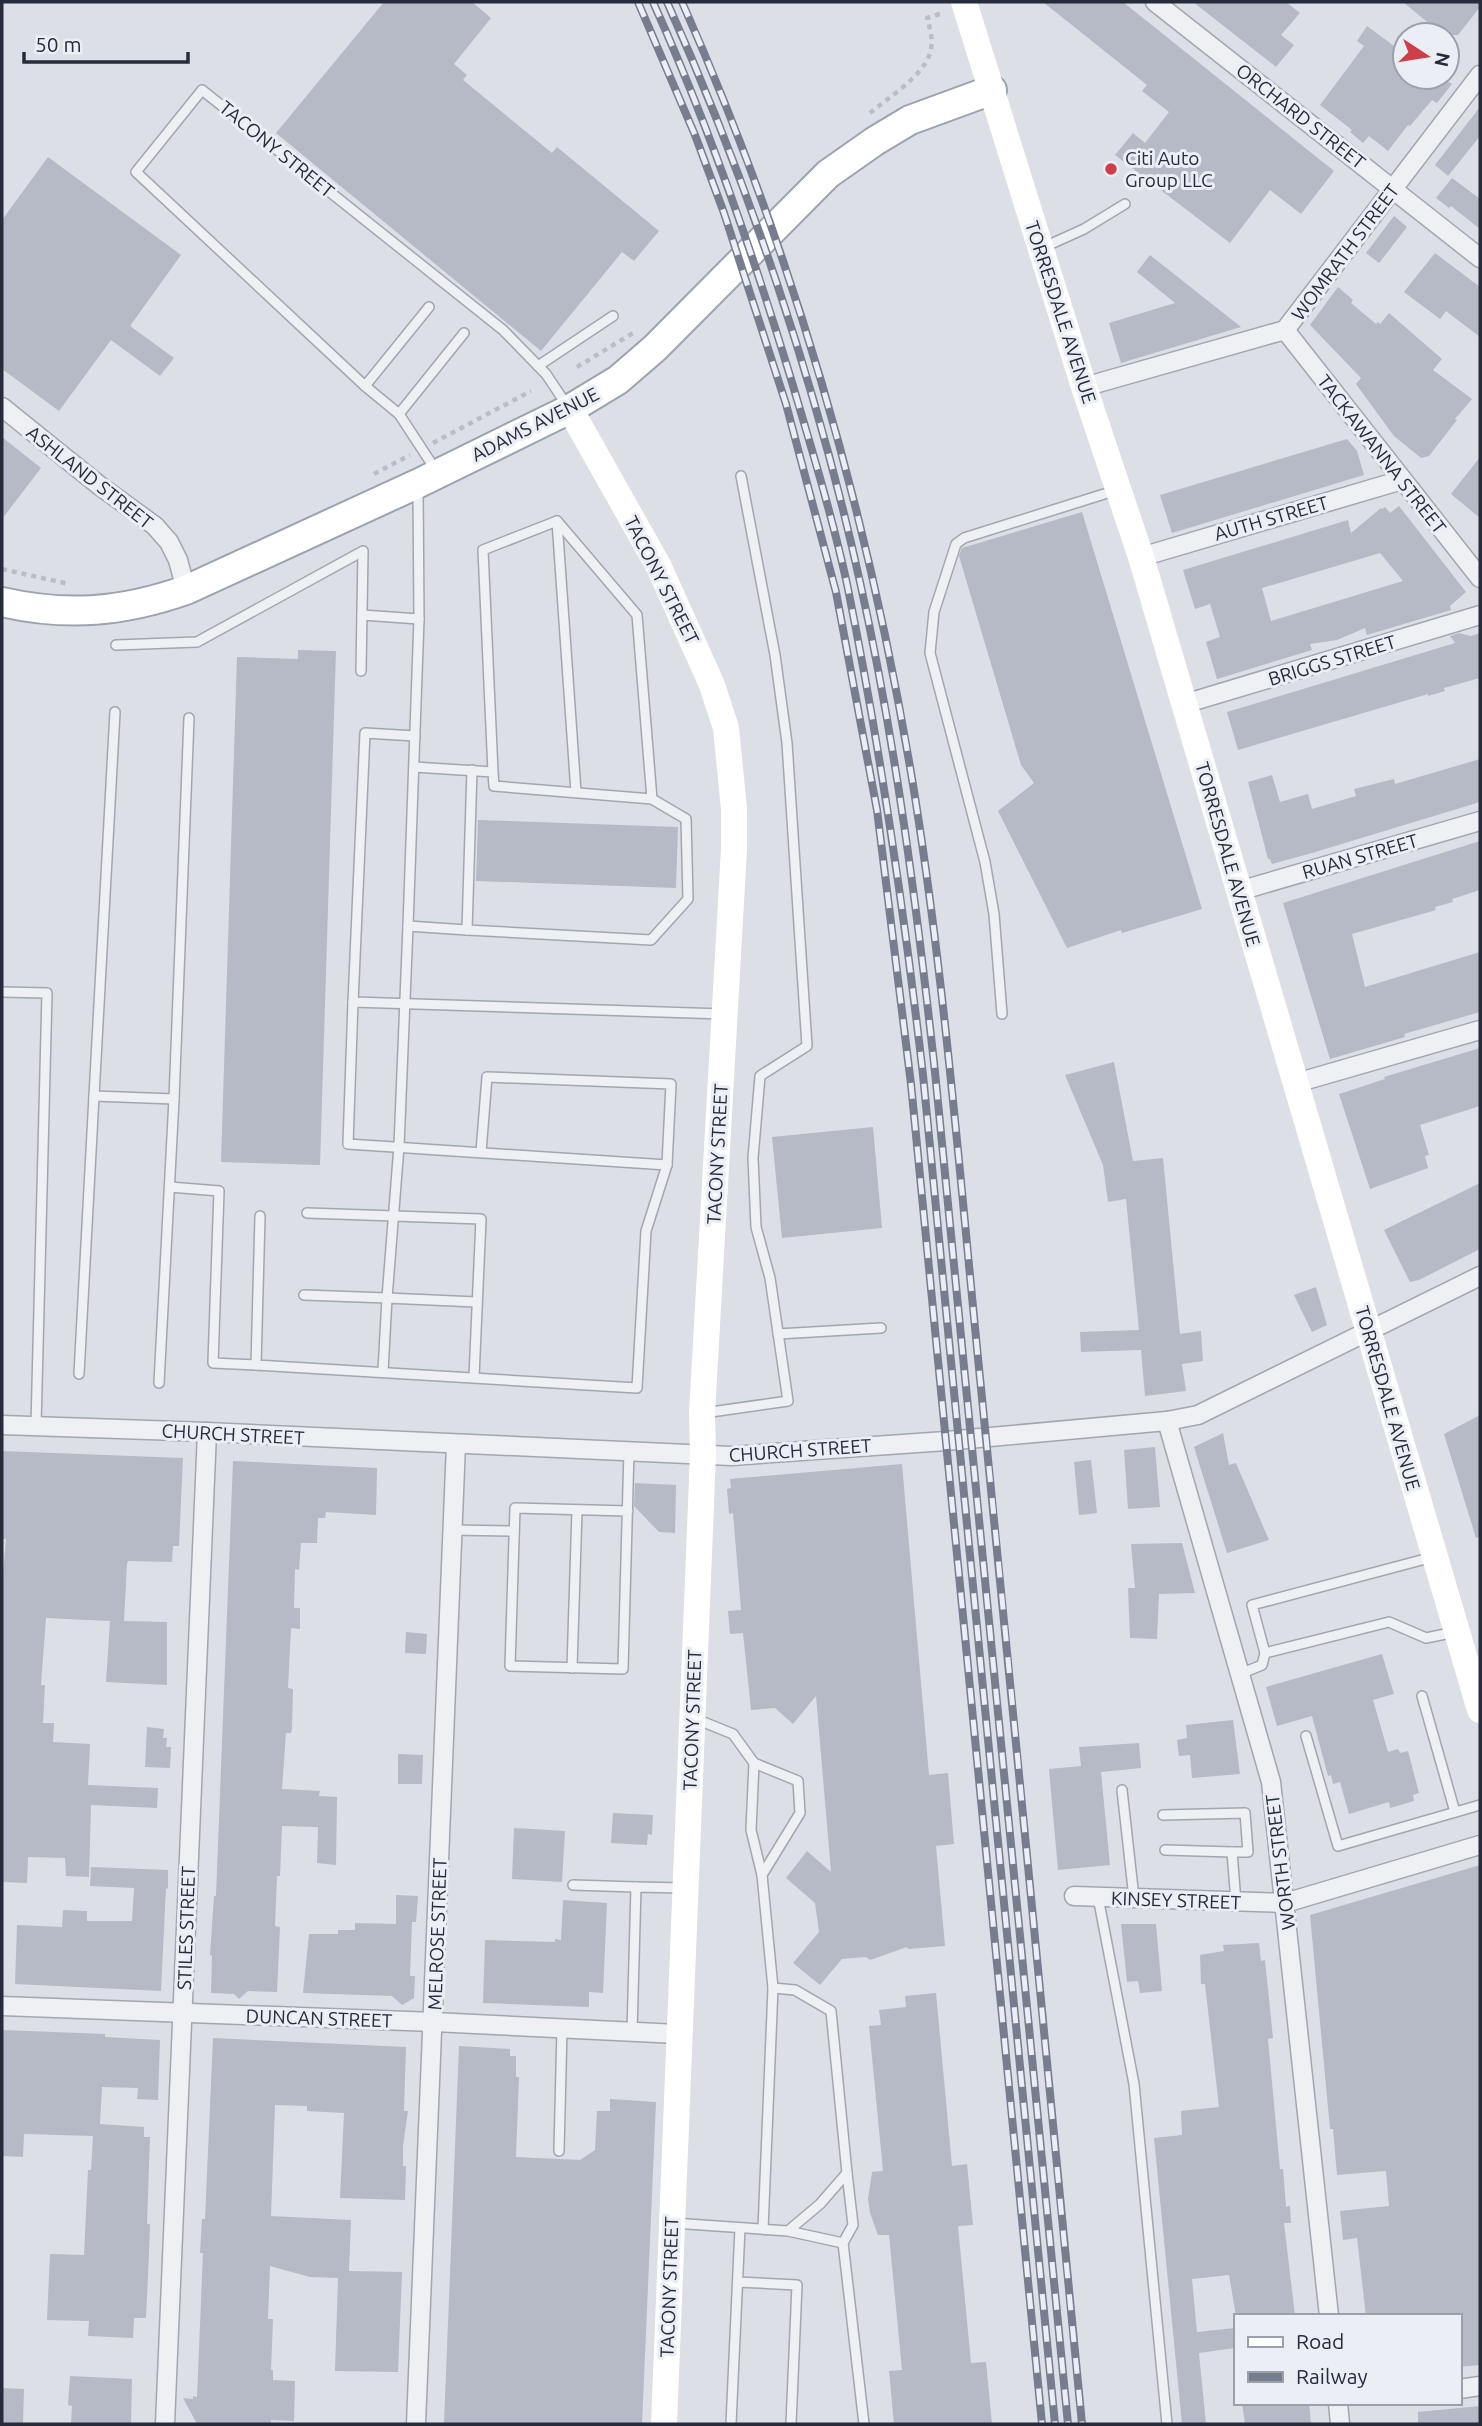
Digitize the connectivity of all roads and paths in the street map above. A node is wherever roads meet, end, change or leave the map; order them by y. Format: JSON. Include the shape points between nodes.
{"nodes":[{"id":1,"x":964,"y":2,"type":"edge"},
{"id":2,"x":1155,"y":2,"type":"edge"},
{"id":3,"x":927,"y":19,"type":"dead end"},
{"id":4,"x":918,"y":73,"type":"dead end"},
{"id":5,"x":1480,"y":75,"type":"edge"},
{"id":6,"x":992,"y":90,"type":"junction"},
{"id":7,"x":1393,"y":188,"type":"junction"},
{"id":8,"x":1125,"y":204,"type":"dead end"},
{"id":9,"x":1041,"y":248,"type":"junction"},
{"id":10,"x":1480,"y":257,"type":"edge"},
{"id":11,"x":429,"y":307,"type":"dead end"},
{"id":12,"x":613,"y":316,"type":"dead end"},
{"id":13,"x":1284,"y":330,"type":"junction"},
{"id":14,"x":635,"y":331,"type":"dead end"},
{"id":15,"x":464,"y":333,"type":"dead end"},
{"id":16,"x":538,"y":366,"type":"junction"},
{"id":17,"x":577,"y":368,"type":"dead end"},
{"id":18,"x":365,"y":386,"type":"junction"},
{"id":19,"x":1084,"y":387,"type":"junction"},
{"id":20,"x":2,"y":407,"type":"edge"},
{"id":21,"x":570,"y":409,"type":"junction"},
{"id":22,"x":399,"y":414,"type":"junction"},
{"id":23,"x":741,"y":476,"type":"dead end"},
{"id":24,"x":428,"y":478,"type":"junction"},
{"id":25,"x":1402,"y":480,"type":"junction"},
{"id":26,"x":1118,"y":490,"type":"junction"},
{"id":27,"x":557,"y":521,"type":"junction"},
{"id":28,"x":1141,"y":556,"type":"junction"},
{"id":29,"x":2,"y":569,"type":"edge"},
{"id":30,"x":1480,"y":578,"type":"edge"},
{"id":31,"x":76,"y":585,"type":"dead end"},
{"id":32,"x":186,"y":590,"type":"junction"},
{"id":33,"x":2,"y":602,"type":"edge"},
{"id":34,"x":362,"y":615,"type":"junction"},
{"id":35,"x":1480,"y":615,"type":"edge"},
{"id":36,"x":419,"y":620,"type":"junction"},
{"id":37,"x":116,"y":645,"type":"dead end"},
{"id":38,"x":361,"y":671,"type":"dead end"},
{"id":39,"x":1184,"y":704,"type":"junction"},
{"id":40,"x":115,"y":712,"type":"dead end"},
{"id":41,"x":189,"y":718,"type":"dead end"},
{"id":42,"x":415,"y":736,"type":"junction"},
{"id":43,"x":414,"y":767,"type":"junction"},
{"id":44,"x":472,"y":770,"type":"junction"},
{"id":45,"x":493,"y":772,"type":"junction"},
{"id":46,"x":576,"y":792,"type":"junction"},
{"id":47,"x":652,"y":799,"type":"junction"},
{"id":48,"x":1480,"y":821,"type":"edge"},
{"id":49,"x":1239,"y":891,"type":"junction"},
{"id":50,"x":408,"y":926,"type":"junction"},
{"id":51,"x":467,"y":930,"type":"junction"},
{"id":52,"x":2,"y":992,"type":"edge"},
{"id":53,"x":353,"y":1002,"type":"junction"},
{"id":54,"x":405,"y":1003,"type":"junction"},
{"id":55,"x":725,"y":1014,"type":"junction"},
{"id":56,"x":1002,"y":1014,"type":"dead end"},
{"id":57,"x":1480,"y":1030,"type":"edge"},
{"id":58,"x":1296,"y":1083,"type":"junction"},
{"id":59,"x":94,"y":1096,"type":"junction"},
{"id":60,"x":174,"y":1099,"type":"junction"},
{"id":61,"x":399,"y":1146,"type":"junction"},
{"id":62,"x":481,"y":1152,"type":"junction"},
{"id":63,"x":667,"y":1165,"type":"junction"},
{"id":64,"x":170,"y":1187,"type":"junction"},
{"id":65,"x":307,"y":1213,"type":"dead end"},
{"id":66,"x":260,"y":1216,"type":"dead end"},
{"id":67,"x":393,"y":1217,"type":"junction"},
{"id":68,"x":1480,"y":1276,"type":"edge"},
{"id":69,"x":304,"y":1295,"type":"dead end"},
{"id":70,"x":387,"y":1298,"type":"junction"},
{"id":71,"x":476,"y":1302,"type":"junction"},
{"id":72,"x":881,"y":1328,"type":"dead end"},
{"id":73,"x":1369,"y":1332,"type":"junction"},
{"id":74,"x":778,"y":1334,"type":"junction"},
{"id":75,"x":256,"y":1365,"type":"junction"},
{"id":76,"x":383,"y":1371,"type":"junction"},
{"id":77,"x":79,"y":1374,"type":"dead end"},
{"id":78,"x":474,"y":1377,"type":"junction"},
{"id":79,"x":159,"y":1383,"type":"dead end"},
{"id":80,"x":702,"y":1413,"type":"junction"},
{"id":81,"x":1167,"y":1421,"type":"junction"},
{"id":82,"x":2,"y":1425,"type":"edge"},
{"id":83,"x":36,"y":1426,"type":"junction"},
{"id":84,"x":207,"y":1432,"type":"junction"},
{"id":85,"x":456,"y":1444,"type":"junction"},
{"id":86,"x":629,"y":1451,"type":"junction"},
{"id":87,"x":703,"y":1454,"type":"junction"},
{"id":88,"x":577,"y":1510,"type":"junction"},
{"id":89,"x":628,"y":1511,"type":"junction"},
{"id":90,"x":453,"y":1530,"type":"junction"},
{"id":91,"x":514,"y":1531,"type":"junction"},
{"id":92,"x":1435,"y":1557,"type":"junction"},
{"id":93,"x":1457,"y":1631,"type":"junction"},
{"id":94,"x":1265,"y":1653,"type":"junction"},
{"id":95,"x":572,"y":1668,"type":"junction"},
{"id":96,"x":1240,"y":1674,"type":"junction"},
{"id":97,"x":1422,"y":1696,"type":"dead end"},
{"id":98,"x":1480,"y":1710,"type":"edge"},
{"id":99,"x":692,"y":1717,"type":"junction"},
{"id":100,"x":1306,"y":1736,"type":"dead end"},
{"id":101,"x":754,"y":1763,"type":"junction"},
{"id":102,"x":1122,"y":1790,"type":"dead end"},
{"id":103,"x":1480,"y":1805,"type":"edge"},
{"id":104,"x":1455,"y":1812,"type":"junction"},
{"id":105,"x":1163,"y":1815,"type":"dead end"},
{"id":106,"x":1480,"y":1845,"type":"edge"},
{"id":107,"x":1166,"y":1850,"type":"dead end"},
{"id":108,"x":1232,"y":1852,"type":"junction"},
{"id":109,"x":762,"y":1875,"type":"junction"},
{"id":110,"x":573,"y":1885,"type":"dead end"},
{"id":111,"x":636,"y":1887,"type":"junction"},
{"id":112,"x":684,"y":1888,"type":"junction"},
{"id":113,"x":1074,"y":1896,"type":"dead end"},
{"id":114,"x":1098,"y":1897,"type":"junction"},
{"id":115,"x":1134,"y":1898,"type":"junction"},
{"id":116,"x":1236,"y":1902,"type":"junction"},
{"id":117,"x":1285,"y":1903,"type":"junction"},
{"id":118,"x":773,"y":1988,"type":"junction"},
{"id":119,"x":2,"y":2006,"type":"edge"},
{"id":120,"x":182,"y":2014,"type":"junction"},
{"id":121,"x":434,"y":2022,"type":"junction"},
{"id":122,"x":562,"y":2028,"type":"junction"},
{"id":123,"x":632,"y":2032,"type":"junction"},
{"id":124,"x":678,"y":2034,"type":"junction"},
{"id":125,"x":559,"y":2151,"type":"dead end"},
{"id":126,"x":847,"y":2173,"type":"junction"},
{"id":127,"x":671,"y":2223,"type":"junction"},
{"id":128,"x":740,"y":2228,"type":"junction"},
{"id":129,"x":763,"y":2229,"type":"junction"},
{"id":130,"x":788,"y":2231,"type":"junction"},
{"id":131,"x":842,"y":2243,"type":"junction"},
{"id":132,"x":738,"y":2282,"type":"junction"},
{"id":133,"x":1329,"y":2314,"type":"edge"},
{"id":134,"x":1480,"y":2386,"type":"edge"},
{"id":135,"x":1461,"y":2389,"type":"edge"},
{"id":136,"x":1338,"y":2405,"type":"edge"},
{"id":137,"x":165,"y":2424,"type":"edge"},
{"id":138,"x":416,"y":2424,"type":"edge"},
{"id":139,"x":664,"y":2424,"type":"edge"},
{"id":140,"x":731,"y":2424,"type":"edge"},
{"id":141,"x":791,"y":2424,"type":"edge"},
{"id":142,"x":864,"y":2424,"type":"edge"},
{"id":143,"x":1167,"y":2424,"type":"edge"},
{"id":144,"x":1340,"y":2424,"type":"edge"}],
"edges":[{"from":1,"to":6,"type":"main road","name":"TORRESDALE AVENUE"},
{"from":2,"to":7,"type":"street","name":"ORCHARD STREET"},
{"from":3,"to":4,"type":"path","via":[[932,36],[929,56]]},
{"from":5,"to":7,"type":"street","name":"WOMRATH STREET"},
{"from":6,"to":9,"type":"main road","name":"TORRESDALE AVENUE"},
{"from":6,"to":21,"type":"main road","name":"ADAMS AVENUE","via":[[910,120],[828,174],[655,348],[618,380]]},
{"from":7,"to":10,"type":"street","name":"ORCHARD STREET"},
{"from":7,"to":13,"type":"street","name":"WOMRATH STREET"},
{"from":8,"to":9,"type":"lane"},
{"from":9,"to":19,"type":"main road","name":"TORRESDALE AVENUE"},
{"from":11,"to":18,"type":"lane"},
{"from":12,"to":16,"type":"lane"},
{"from":13,"to":19,"type":"street","name":"WOMRATH STREET"},
{"from":13,"to":25,"type":"street","name":"TACKAWANNA STREET"},
{"from":14,"to":17,"type":"path"},
{"from":15,"to":22,"type":"lane"},
{"from":16,"to":18,"type":"lane","name":"TACONY STREET","via":[[503,330],[202,90],[136,172]]},
{"from":16,"to":21,"type":"lane","name":"TACONY STREET"},
{"from":18,"to":22,"type":"lane"},
{"from":19,"to":26,"type":"main road","name":"TORRESDALE AVENUE"},
{"from":20,"to":32,"type":"street","name":"ASHLAND STREET","via":[[155,526],[178,560]]},
{"from":21,"to":24,"type":"main road","name":"ADAMS AVENUE"},
{"from":21,"to":55,"type":"main road","name":"TACONY STREET","via":[[670,590],[726,728],[734,849]]},
{"from":22,"to":24,"type":"lane"},
{"from":23,"to":74,"type":"lane","via":[[788,743],[807,1046],[760,1076],[753,1158],[756,1227]]},
{"from":24,"to":32,"type":"main road","name":"ADAMS AVENUE"},
{"from":24,"to":36,"type":"lane"},
{"from":25,"to":28,"type":"street","name":"AUTH STREET"},
{"from":25,"to":30,"type":"street","name":"TACKAWANNA STREET"},
{"from":26,"to":28,"type":"main road","name":"TORRESDALE AVENUE"},
{"from":26,"to":56,"type":"lane","via":[[964,538],[956,544],[934,612],[930,653],[985,862]]},
{"from":27,"to":45,"type":"lane","via":[[483,550]]},
{"from":27,"to":46,"type":"lane"},
{"from":27,"to":47,"type":"lane","via":[[637,615]]},
{"from":28,"to":39,"type":"main road","name":"TORRESDALE AVENUE"},
{"from":29,"to":31,"type":"path"},
{"from":32,"to":33,"type":"main road","name":"ADAMS AVENUE","via":[[142,604],[81,612]]},
{"from":34,"to":36,"type":"lane"},
{"from":34,"to":37,"type":"lane","via":[[363,551],[197,642]]},
{"from":34,"to":38,"type":"lane"},
{"from":35,"to":39,"type":"street","name":"BRIGGS STREET"},
{"from":36,"to":42,"type":"lane"},
{"from":39,"to":49,"type":"main road","name":"TORRESDALE AVENUE"},
{"from":40,"to":59,"type":"lane"},
{"from":41,"to":60,"type":"lane"},
{"from":42,"to":43,"type":"lane"},
{"from":42,"to":53,"type":"lane","via":[[365,733]]},
{"from":43,"to":44,"type":"lane"},
{"from":43,"to":50,"type":"lane"},
{"from":44,"to":45,"type":"lane"},
{"from":44,"to":51,"type":"lane"},
{"from":45,"to":46,"type":"lane","via":[[494,786]]},
{"from":46,"to":47,"type":"lane"},
{"from":47,"to":51,"type":"lane","via":[[686,819],[688,899],[651,940]]},
{"from":48,"to":49,"type":"street","name":"RUAN STREET"},
{"from":49,"to":58,"type":"main road","name":"TORRESDALE AVENUE"},
{"from":50,"to":51,"type":"lane"},
{"from":50,"to":54,"type":"lane"},
{"from":52,"to":83,"type":"lane","via":[[47,993]]},
{"from":53,"to":54,"type":"lane"},
{"from":53,"to":61,"type":"lane","via":[[348,1144]]},
{"from":54,"to":55,"type":"lane"},
{"from":54,"to":61,"type":"lane"},
{"from":55,"to":80,"type":"main road","name":"TACONY STREET"},
{"from":57,"to":58,"type":"street"},
{"from":58,"to":73,"type":"main road","name":"TORRESDALE AVENUE"},
{"from":59,"to":60,"type":"lane"},
{"from":59,"to":77,"type":"lane"},
{"from":60,"to":64,"type":"lane"},
{"from":61,"to":62,"type":"lane"},
{"from":61,"to":67,"type":"lane"},
{"from":62,"to":63,"type":"lane"},
{"from":62,"to":63,"type":"lane","via":[[487,1077],[671,1084]]},
{"from":63,"to":78,"type":"lane","via":[[646,1231],[637,1388]]},
{"from":64,"to":75,"type":"lane","via":[[219,1191],[213,1363]]},
{"from":64,"to":79,"type":"lane"},
{"from":65,"to":67,"type":"lane"},
{"from":66,"to":75,"type":"lane"},
{"from":67,"to":70,"type":"lane"},
{"from":67,"to":71,"type":"lane","via":[[481,1219]]},
{"from":68,"to":73,"type":"street","name":"CHURCH STREET"},
{"from":69,"to":70,"type":"lane"},
{"from":70,"to":71,"type":"lane"},
{"from":70,"to":76,"type":"lane"},
{"from":71,"to":78,"type":"lane"},
{"from":72,"to":74,"type":"lane"},
{"from":73,"to":81,"type":"street","name":"CHURCH STREET","via":[[1198,1415]]},
{"from":73,"to":92,"type":"main road","name":"TORRESDALE AVENUE"},
{"from":74,"to":80,"type":"lane","via":[[788,1401]]},
{"from":75,"to":76,"type":"lane"},
{"from":76,"to":78,"type":"lane"},
{"from":80,"to":87,"type":"main road","name":"TACONY STREET"},
{"from":81,"to":87,"type":"street","name":"CHURCH STREET","via":[[946,1441]]},
{"from":81,"to":96,"type":"street","name":"WORTH STREET"},
{"from":82,"to":83,"type":"street","name":"CHURCH STREET"},
{"from":83,"to":84,"type":"street","name":"CHURCH STREET"},
{"from":84,"to":85,"type":"street","name":"CHURCH STREET"},
{"from":84,"to":120,"type":"street","name":"STILES STREET"},
{"from":85,"to":86,"type":"street","name":"CHURCH STREET"},
{"from":85,"to":90,"type":"street","name":"MELROSE STREET"},
{"from":86,"to":87,"type":"street","name":"CHURCH STREET"},
{"from":86,"to":89,"type":"lane"},
{"from":87,"to":99,"type":"main road","name":"TACONY STREET"},
{"from":88,"to":89,"type":"lane"},
{"from":88,"to":91,"type":"lane","via":[[515,1508]]},
{"from":88,"to":95,"type":"lane"},
{"from":89,"to":95,"type":"lane","via":[[623,1669]]},
{"from":90,"to":91,"type":"lane"},
{"from":90,"to":121,"type":"street","name":"MELROSE STREET"},
{"from":91,"to":95,"type":"lane","via":[[510,1666]]},
{"from":92,"to":93,"type":"main road","name":"TORRESDALE AVENUE"},
{"from":92,"to":94,"type":"lane","via":[[1252,1605]]},
{"from":93,"to":94,"type":"lane","via":[[1426,1639],[1389,1622]]},
{"from":93,"to":98,"type":"main road","name":"TORRESDALE AVENUE"},
{"from":94,"to":96,"type":"lane","via":[[1262,1665]]},
{"from":96,"to":117,"type":"street","name":"WORTH STREET","via":[[1271,1782]]},
{"from":97,"to":104,"type":"lane"},
{"from":99,"to":101,"type":"lane","via":[[733,1734]]},
{"from":99,"to":112,"type":"main road","name":"TACONY STREET"},
{"from":100,"to":104,"type":"lane","via":[[1338,1846]]},
{"from":101,"to":109,"type":"lane","via":[[751,1830]]},
{"from":101,"to":109,"type":"lane","via":[[798,1781],[800,1813]]},
{"from":102,"to":115,"type":"lane"},
{"from":103,"to":104,"type":"lane"},
{"from":105,"to":108,"type":"lane","via":[[1245,1812],[1248,1852]]},
{"from":106,"to":117,"type":"street","name":"KINSEY STREET"},
{"from":107,"to":108,"type":"lane"},
{"from":108,"to":116,"type":"lane"},
{"from":109,"to":118,"type":"lane"},
{"from":110,"to":111,"type":"lane"},
{"from":111,"to":112,"type":"lane"},
{"from":111,"to":123,"type":"lane"},
{"from":112,"to":124,"type":"main road","name":"TACONY STREET"},
{"from":113,"to":114,"type":"street","name":"KINSEY STREET"},
{"from":114,"to":115,"type":"street","name":"KINSEY STREET"},
{"from":114,"to":143,"type":"lane","via":[[1134,2084]]},
{"from":115,"to":116,"type":"street","name":"KINSEY STREET"},
{"from":116,"to":117,"type":"street","name":"KINSEY STREET"},
{"from":117,"to":133,"type":"street","name":"WORTH STREET"},
{"from":118,"to":126,"type":"lane","via":[[795,1990],[831,2011]]},
{"from":118,"to":129,"type":"lane"},
{"from":119,"to":120,"type":"street","name":"DUNCAN STREET"},
{"from":120,"to":121,"type":"street","name":"DUNCAN STREET"},
{"from":120,"to":137,"type":"street","name":"STILES STREET"},
{"from":121,"to":122,"type":"street","name":"DUNCAN STREET"},
{"from":121,"to":138,"type":"street","name":"MELROSE STREET"},
{"from":122,"to":123,"type":"street","name":"DUNCAN STREET"},
{"from":122,"to":125,"type":"lane"},
{"from":123,"to":124,"type":"street","name":"DUNCAN STREET"},
{"from":124,"to":127,"type":"main road","name":"TACONY STREET"},
{"from":126,"to":130,"type":"lane"},
{"from":126,"to":131,"type":"lane","via":[[853,2225]]},
{"from":127,"to":128,"type":"lane"},
{"from":127,"to":139,"type":"main road","name":"TACONY STREET"},
{"from":128,"to":129,"type":"lane"},
{"from":128,"to":132,"type":"lane"},
{"from":129,"to":130,"type":"lane"},
{"from":130,"to":131,"type":"lane"},
{"from":131,"to":142,"type":"lane"},
{"from":132,"to":140,"type":"lane"},
{"from":132,"to":141,"type":"lane","via":[[797,2285]]},
{"from":134,"to":135,"type":"street"},
{"from":136,"to":144,"type":"street"}]}
